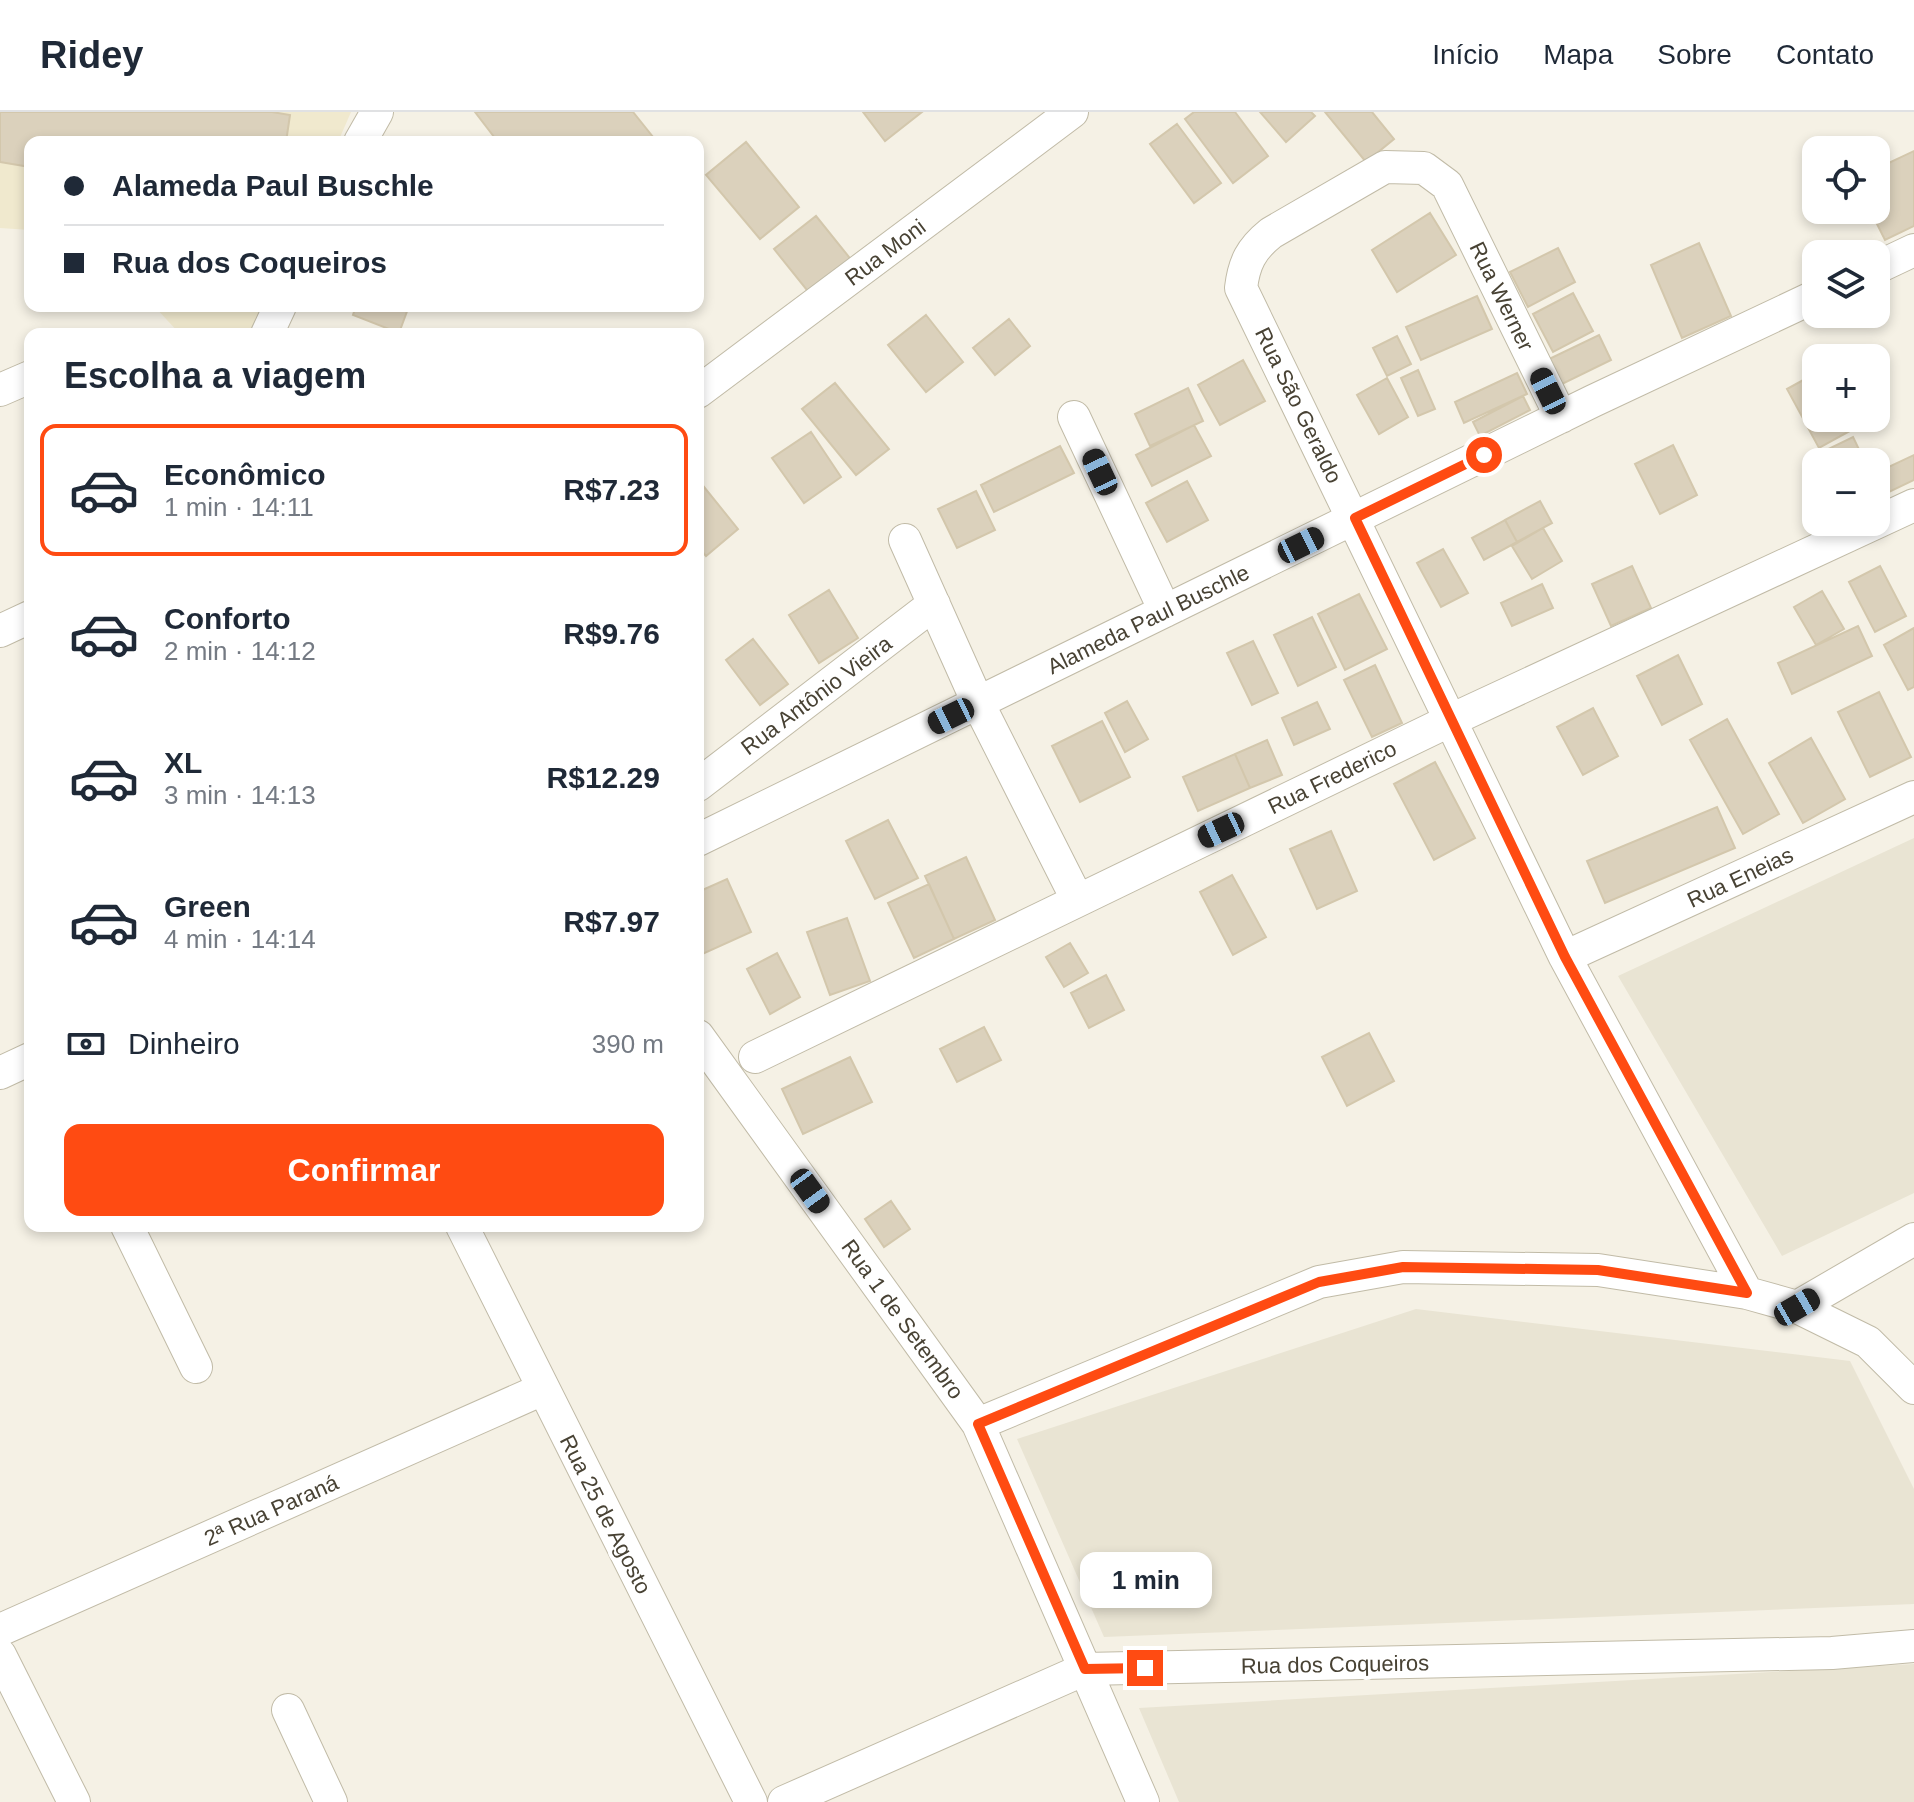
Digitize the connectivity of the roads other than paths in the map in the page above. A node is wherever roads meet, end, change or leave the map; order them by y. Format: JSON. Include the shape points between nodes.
{"nodes":[{"id":1,"x":377,"y":112,"type":"edge"},
{"id":2,"x":1072,"y":112,"type":"edge"},
{"id":3,"x":363,"y":136,"type":"edge"},
{"id":4,"x":1914,"y":250,"type":"edge"},
{"id":5,"x":1890,"y":261,"type":"edge"},
{"id":6,"x":1241,"y":288,"type":"joint"},
{"id":7,"x":1802,"y":303,"type":"edge"},
{"id":8,"x":24,"y":380,"type":"edge"},
{"id":9,"x":704,"y":388,"type":"edge"},
{"id":10,"x":0,"y":390,"type":"edge"},
{"id":11,"x":1074,"y":417,"type":"dead end"},
{"id":12,"x":1561,"y":417,"type":"junction"},
{"id":13,"x":1914,"y":505,"type":"edge"},
{"id":14,"x":1355,"y":518,"type":"junction"},
{"id":15,"x":905,"y":540,"type":"dead end"},
{"id":16,"x":934,"y":604,"type":"junction"},
{"id":17,"x":1165,"y":611,"type":"junction"},
{"id":18,"x":24,"y":620,"type":"edge"},
{"id":19,"x":0,"y":631,"type":"edge"},
{"id":20,"x":978,"y":703,"type":"junction"},
{"id":21,"x":1451,"y":720,"type":"junction"},
{"id":22,"x":704,"y":780,"type":"edge"},
{"id":23,"x":1914,"y":797,"type":"edge"},
{"id":24,"x":704,"y":832,"type":"edge"},
{"id":25,"x":1077,"y":899,"type":"junction"},
{"id":26,"x":1565,"y":957,"type":"junction"},
{"id":27,"x":704,"y":1044,"type":"edge"},
{"id":28,"x":755,"y":1057,"type":"dead end"},
{"id":29,"x":24,"y":1062,"type":"edge"},
{"id":30,"x":0,"y":1073,"type":"edge"},
{"id":31,"x":130,"y":1232,"type":"edge"},
{"id":32,"x":465,"y":1232,"type":"edge"},
{"id":33,"x":1914,"y":1239,"type":"edge"},
{"id":34,"x":1747,"y":1293,"type":"junction"},
{"id":35,"x":1797,"y":1307,"type":"junction"},
{"id":36,"x":196,"y":1367,"type":"dead end"},
{"id":37,"x":1914,"y":1388,"type":"edge"},
{"id":38,"x":543,"y":1389,"type":"junction"},
{"id":39,"x":978,"y":1424,"type":"junction"},
{"id":40,"x":0,"y":1630,"type":"edge"},
{"id":41,"x":1914,"y":1646,"type":"edge"},
{"id":42,"x":0,"y":1655,"type":"edge"},
{"id":43,"x":1085,"y":1669,"type":"junction"},
{"id":44,"x":288,"y":1710,"type":"dead end"},
{"id":45,"x":74,"y":1802,"type":"edge"},
{"id":46,"x":331,"y":1802,"type":"edge"},
{"id":47,"x":751,"y":1802,"type":"edge"},
{"id":48,"x":784,"y":1802,"type":"edge"},
{"id":49,"x":1143,"y":1802,"type":"edge"}],
"edges":[{"from":1,"to":3,"type":"street"},
{"from":2,"to":9,"type":"street","name":"Rua Moni"},
{"from":4,"to":5,"type":"street"},
{"from":6,"to":12,"type":"street","name":"Rua Werner","via":[[1246,260],[1255,246],[1385,167],[1424,168],[1447,185]]},
{"from":6,"to":14,"type":"street","name":"Rua São Geraldo"},
{"from":7,"to":12,"type":"street","name":"Alameda Paul Buschle"},
{"from":8,"to":10,"type":"street"},
{"from":11,"to":17,"type":"street"},
{"from":12,"to":14,"type":"street","name":"Alameda Paul Buschle"},
{"from":13,"to":21,"type":"street","name":"Rua Frederico"},
{"from":14,"to":17,"type":"street","name":"Alameda Paul Buschle"},
{"from":14,"to":21,"type":"street","name":"Rua São Geraldo"},
{"from":15,"to":16,"type":"street"},
{"from":16,"to":20,"type":"street"},
{"from":16,"to":22,"type":"street","name":"Rua Antônio Vieira"},
{"from":17,"to":20,"type":"street","name":"Alameda Paul Buschle"},
{"from":18,"to":19,"type":"street"},
{"from":20,"to":24,"type":"street","name":"Alameda Paul Buschle"},
{"from":20,"to":25,"type":"street"},
{"from":21,"to":25,"type":"street","name":"Rua Frederico"},
{"from":21,"to":26,"type":"street","name":"Rua São Geraldo"},
{"from":23,"to":26,"type":"street","name":"Rua Eneias"},
{"from":25,"to":28,"type":"street","name":"Rua Frederico"},
{"from":26,"to":34,"type":"street","name":"Rua São Geraldo"},
{"from":27,"to":39,"type":"street","name":"Rua 1 de Setembro"},
{"from":29,"to":30,"type":"street"},
{"from":31,"to":36,"type":"street"},
{"from":32,"to":38,"type":"street","name":"Rua 25 de Agosto"},
{"from":33,"to":35,"type":"street"},
{"from":34,"to":35,"type":"street"},
{"from":34,"to":39,"type":"street","via":[[1598,1270],[1403,1267],[1319,1282]]},
{"from":35,"to":37,"type":"street","via":[[1868,1342]]},
{"from":38,"to":40,"type":"street","name":"2ª Rua Paraná"},
{"from":38,"to":47,"type":"street","name":"Rua 25 de Agosto"},
{"from":39,"to":43,"type":"street","name":"Rua 1 de Setembro"},
{"from":41,"to":43,"type":"street","name":"Rua dos Coqueiros","via":[[1832,1653]]},
{"from":42,"to":45,"type":"street"},
{"from":43,"to":48,"type":"street","name":"Rua dos Coqueiros"},
{"from":43,"to":49,"type":"street","name":"Rua 1 de Setembro"},
{"from":44,"to":46,"type":"street"}]}
